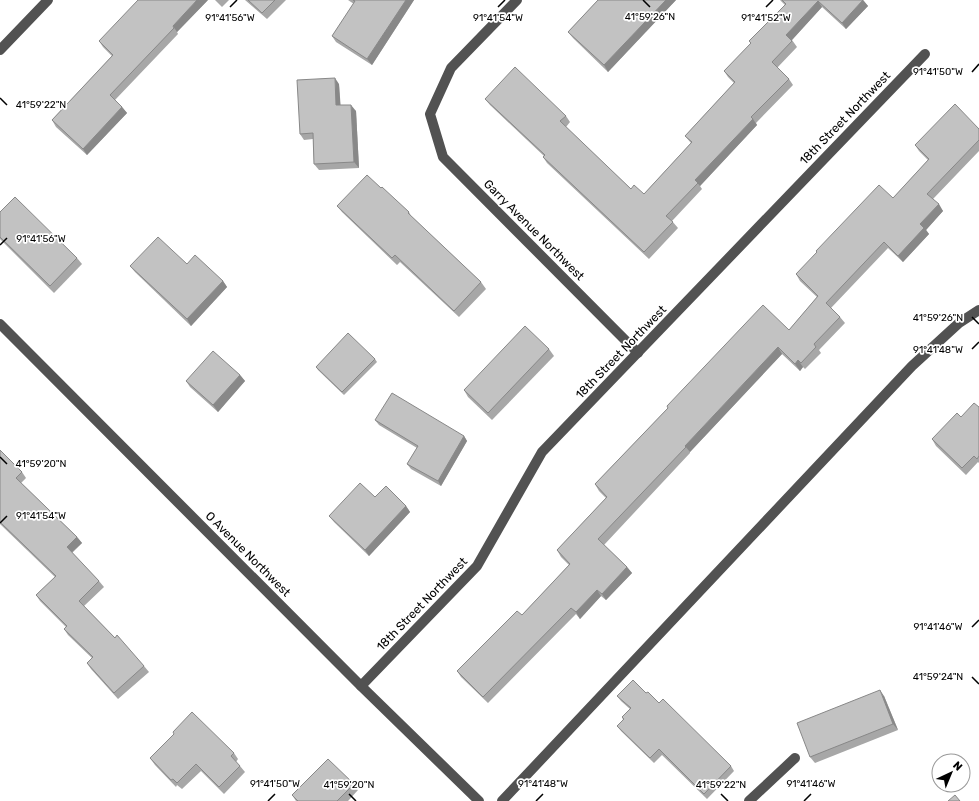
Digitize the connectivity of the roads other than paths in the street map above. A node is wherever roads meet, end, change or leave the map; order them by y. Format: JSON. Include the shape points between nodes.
{"nodes":[{"id":1,"x":48,"y":0,"type":"edge"},
{"id":2,"x":517,"y":0,"type":"edge"},
{"id":3,"x":0,"y":50,"type":"edge"},
{"id":4,"x":924,"y":54,"type":"dead end"},
{"id":5,"x":979,"y":310,"type":"edge"},
{"id":6,"x":0,"y":324,"type":"edge"},
{"id":7,"x":638,"y":353,"type":"junction"},
{"id":8,"x":361,"y":686,"type":"junction"},
{"id":9,"x":795,"y":758,"type":"dead end"},
{"id":10,"x":479,"y":801,"type":"edge"},
{"id":11,"x":502,"y":801,"type":"edge"},
{"id":12,"x":749,"y":801,"type":"edge"}],
"edges":[{"from":1,"to":3,"type":"street"},
{"from":2,"to":7,"type":"street","name":"Garry Avenue Northwest","via":[[452,68],[430,114],[443,157]]},
{"from":4,"to":7,"type":"street","name":"18th Street Northwest"},
{"from":5,"to":11,"type":"street","via":[[959,323],[912,366]]},
{"from":6,"to":8,"type":"street","name":"O Avenue Northwest"},
{"from":7,"to":8,"type":"street","name":"18th Street Northwest","via":[[542,452],[477,566]]},
{"from":8,"to":10,"type":"street","name":"O Avenue Northwest"},
{"from":9,"to":12,"type":"street"}]}
